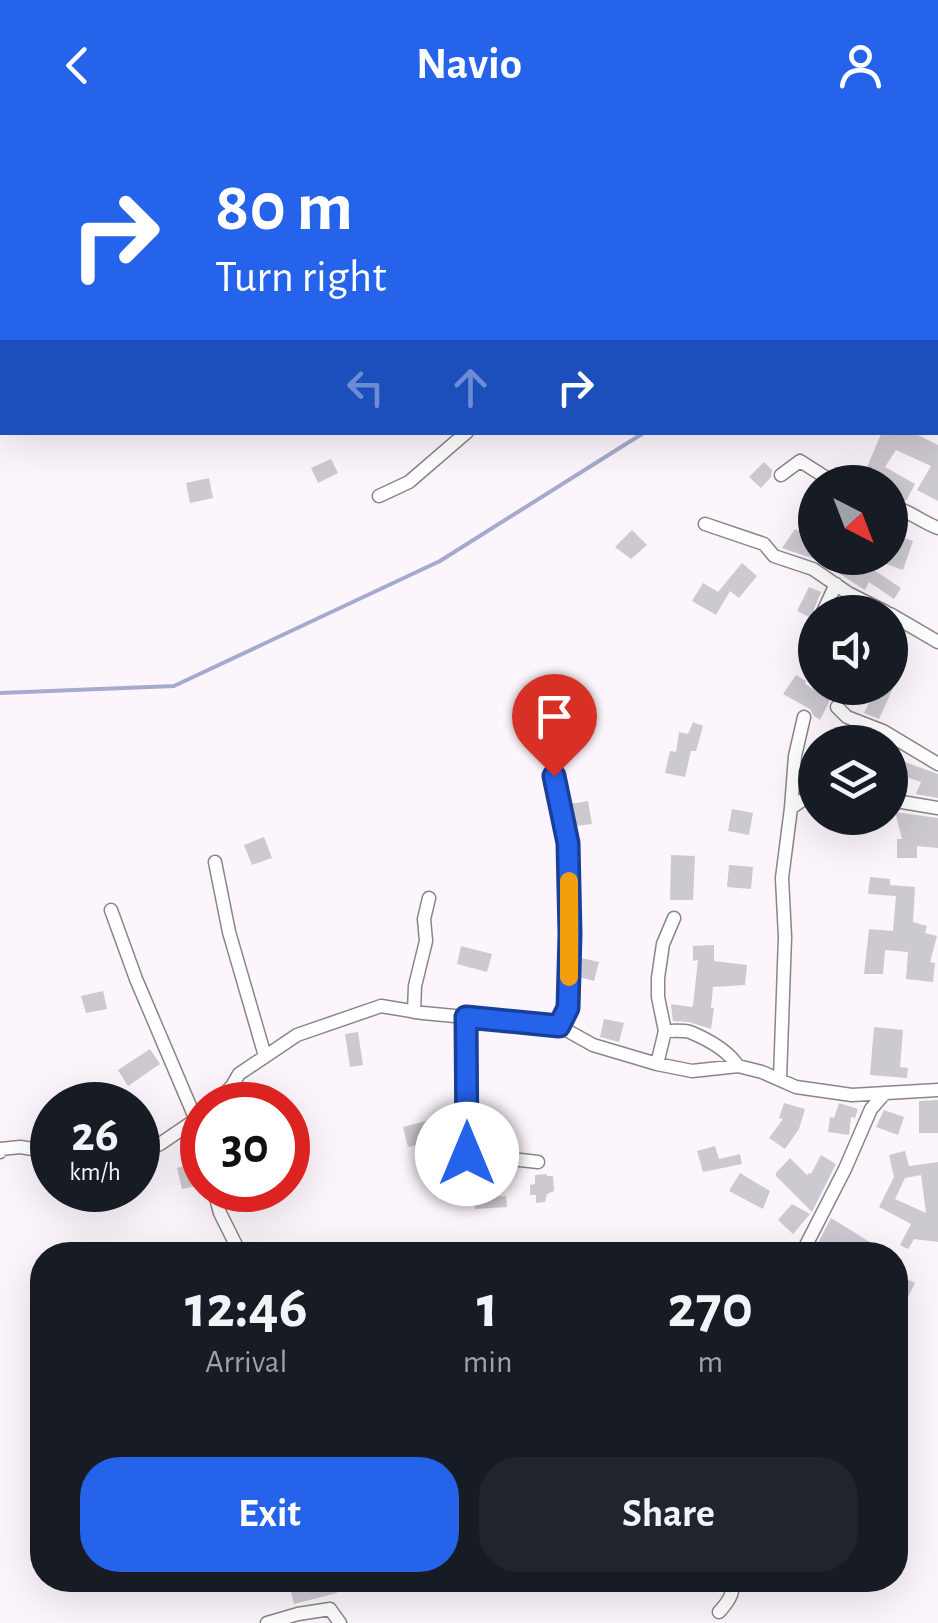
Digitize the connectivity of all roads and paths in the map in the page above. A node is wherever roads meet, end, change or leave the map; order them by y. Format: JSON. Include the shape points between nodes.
{"nodes":[{"id":1,"x":464,"y":435,"type":"edge"},
{"id":2,"x":808,"y":465,"type":"edge"},
{"id":3,"x":780,"y":475,"type":"dead end"},
{"id":4,"x":379,"y":496,"type":"dead end"},
{"id":5,"x":908,"y":513,"type":"edge"},
{"id":6,"x":705,"y":524,"type":"dead end"},
{"id":7,"x":938,"y":528,"type":"edge"},
{"id":8,"x":836,"y":584,"type":"junction"},
{"id":9,"x":831,"y":595,"type":"edge"},
{"id":10,"x":855,"y":595,"type":"edge"},
{"id":11,"x":908,"y":625,"type":"edge"},
{"id":12,"x":938,"y":642,"type":"edge"},
{"id":13,"x":837,"y":707,"type":"dead end"},
{"id":14,"x":804,"y":716,"type":"dead end"},
{"id":15,"x":938,"y":764,"type":"edge"},
{"id":16,"x":554,"y":776,"type":"dead end"},
{"id":17,"x":798,"y":803,"type":"edge"},
{"id":18,"x":908,"y":803,"type":"edge"},
{"id":19,"x":791,"y":808,"type":"junction"},
{"id":20,"x":938,"y":808,"type":"edge"},
{"id":21,"x":216,"y":862,"type":"dead end"},
{"id":22,"x":429,"y":898,"type":"dead end"},
{"id":23,"x":111,"y":910,"type":"dead end"},
{"id":24,"x":674,"y":918,"type":"dead end"},
{"id":25,"x":414,"y":1012,"type":"junction"},
{"id":26,"x":466,"y":1017,"type":"junction"},
{"id":27,"x":559,"y":1026,"type":"junction"},
{"id":28,"x":664,"y":1031,"type":"junction"},
{"id":29,"x":265,"y":1056,"type":"junction"},
{"id":30,"x":657,"y":1064,"type":"junction"},
{"id":31,"x":738,"y":1066,"type":"junction"},
{"id":32,"x":780,"y":1080,"type":"junction"},
{"id":33,"x":183,"y":1082,"type":"edge"},
{"id":34,"x":234,"y":1082,"type":"edge"},
{"id":35,"x":938,"y":1090,"type":"edge"},
{"id":36,"x":885,"y":1093,"type":"junction"},
{"id":37,"x":0,"y":1149,"type":"edge"},
{"id":38,"x":30,"y":1149,"type":"edge"},
{"id":39,"x":538,"y":1162,"type":"dead end"},
{"id":40,"x":220,"y":1212,"type":"edge"},
{"id":41,"x":235,"y":1242,"type":"edge"},
{"id":42,"x":808,"y":1242,"type":"edge"},
{"id":43,"x":732,"y":1592,"type":"edge"},
{"id":44,"x":720,"y":1612,"type":"dead end"},
{"id":45,"x":267,"y":1623,"type":"edge"},
{"id":46,"x":340,"y":1623,"type":"edge"}],
"edges":[{"from":1,"to":4,"type":"street","via":[[409,482]]},
{"from":2,"to":3,"type":"street","via":[[800,460]]},
{"from":5,"to":7,"type":"street"},
{"from":6,"to":8,"type":"street","via":[[764,544],[774,556]]},
{"from":8,"to":9,"type":"street"},
{"from":8,"to":10,"type":"street"},
{"from":11,"to":12,"type":"street"},
{"from":13,"to":15,"type":"street"},
{"from":14,"to":19,"type":"street"},
{"from":16,"to":27,"type":"street","via":[[568,843],[570,920],[568,1008]]},
{"from":17,"to":19,"type":"street"},
{"from":18,"to":20,"type":"street"},
{"from":19,"to":32,"type":"street","via":[[782,878]]},
{"from":21,"to":29,"type":"street"},
{"from":22,"to":25,"type":"street"},
{"from":23,"to":33,"type":"street"},
{"from":24,"to":28,"type":"street","via":[[658,978]]},
{"from":25,"to":26,"type":"street"},
{"from":25,"to":29,"type":"street","via":[[381,1006],[298,1035]]},
{"from":26,"to":27,"type":"street"},
{"from":26,"to":39,"type":"street","via":[[467,1154]]},
{"from":27,"to":30,"type":"street","via":[[593,1045]]},
{"from":28,"to":30,"type":"street"},
{"from":28,"to":31,"type":"street","via":[[686,1031]]},
{"from":29,"to":34,"type":"street"},
{"from":30,"to":31,"type":"street","via":[[692,1071]]},
{"from":31,"to":32,"type":"street"},
{"from":32,"to":36,"type":"street","via":[[839,1094]]},
{"from":35,"to":36,"type":"street"},
{"from":36,"to":42,"type":"street","via":[[871,1109]]},
{"from":37,"to":38,"type":"street"},
{"from":40,"to":41,"type":"street"},
{"from":43,"to":44,"type":"street"},
{"from":45,"to":46,"type":"street","via":[[330,1609]]}]}
